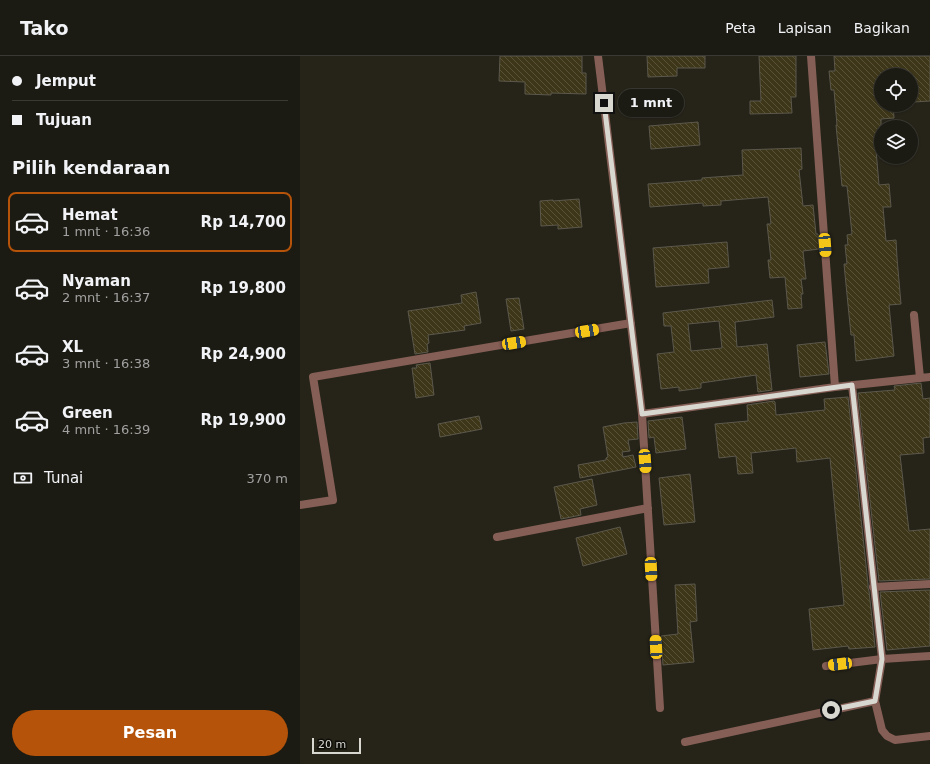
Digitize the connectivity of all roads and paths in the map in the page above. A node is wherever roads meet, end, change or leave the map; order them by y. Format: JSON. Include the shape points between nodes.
{"nodes":[{"id":1,"x":598,"y":56,"type":"edge"},
{"id":2,"x":811,"y":56,"type":"edge"},
{"id":3,"x":914,"y":315,"type":"dead end"},
{"id":4,"x":631,"y":323,"type":"junction"},
{"id":5,"x":930,"y":377,"type":"edge"},
{"id":6,"x":920,"y":378,"type":"junction"},
{"id":7,"x":852,"y":385,"type":"junction"},
{"id":8,"x":835,"y":387,"type":"junction"},
{"id":9,"x":642,"y":414,"type":"junction"},
{"id":10,"x":300,"y":505,"type":"edge"},
{"id":11,"x":648,"y":508,"type":"junction"},
{"id":12,"x":497,"y":537,"type":"dead end"},
{"id":13,"x":930,"y":584,"type":"edge"},
{"id":14,"x":874,"y":587,"type":"junction"},
{"id":15,"x":930,"y":656,"type":"edge"},
{"id":16,"x":882,"y":659,"type":"junction"},
{"id":17,"x":826,"y":666,"type":"dead end"},
{"id":18,"x":875,"y":701,"type":"junction"},
{"id":19,"x":660,"y":708,"type":"dead end"},
{"id":20,"x":930,"y":736,"type":"edge"},
{"id":21,"x":685,"y":742,"type":"dead end"}],
"edges":[{"from":1,"to":4,"type":"street"},
{"from":2,"to":8,"type":"street"},
{"from":3,"to":6,"type":"street"},
{"from":4,"to":9,"type":"street"},
{"from":4,"to":10,"type":"street","via":[[313,377],[333,500]]},
{"from":5,"to":6,"type":"street"},
{"from":6,"to":7,"type":"street"},
{"from":7,"to":8,"type":"street"},
{"from":7,"to":14,"type":"street"},
{"from":8,"to":9,"type":"street"},
{"from":9,"to":11,"type":"street"},
{"from":11,"to":12,"type":"street"},
{"from":11,"to":19,"type":"street"},
{"from":13,"to":14,"type":"street"},
{"from":14,"to":16,"type":"street"},
{"from":15,"to":16,"type":"street"},
{"from":16,"to":17,"type":"street"},
{"from":16,"to":18,"type":"street"},
{"from":18,"to":20,"type":"street","via":[[882,730],[887,736],[895,740]]},
{"from":18,"to":21,"type":"street"}]}
